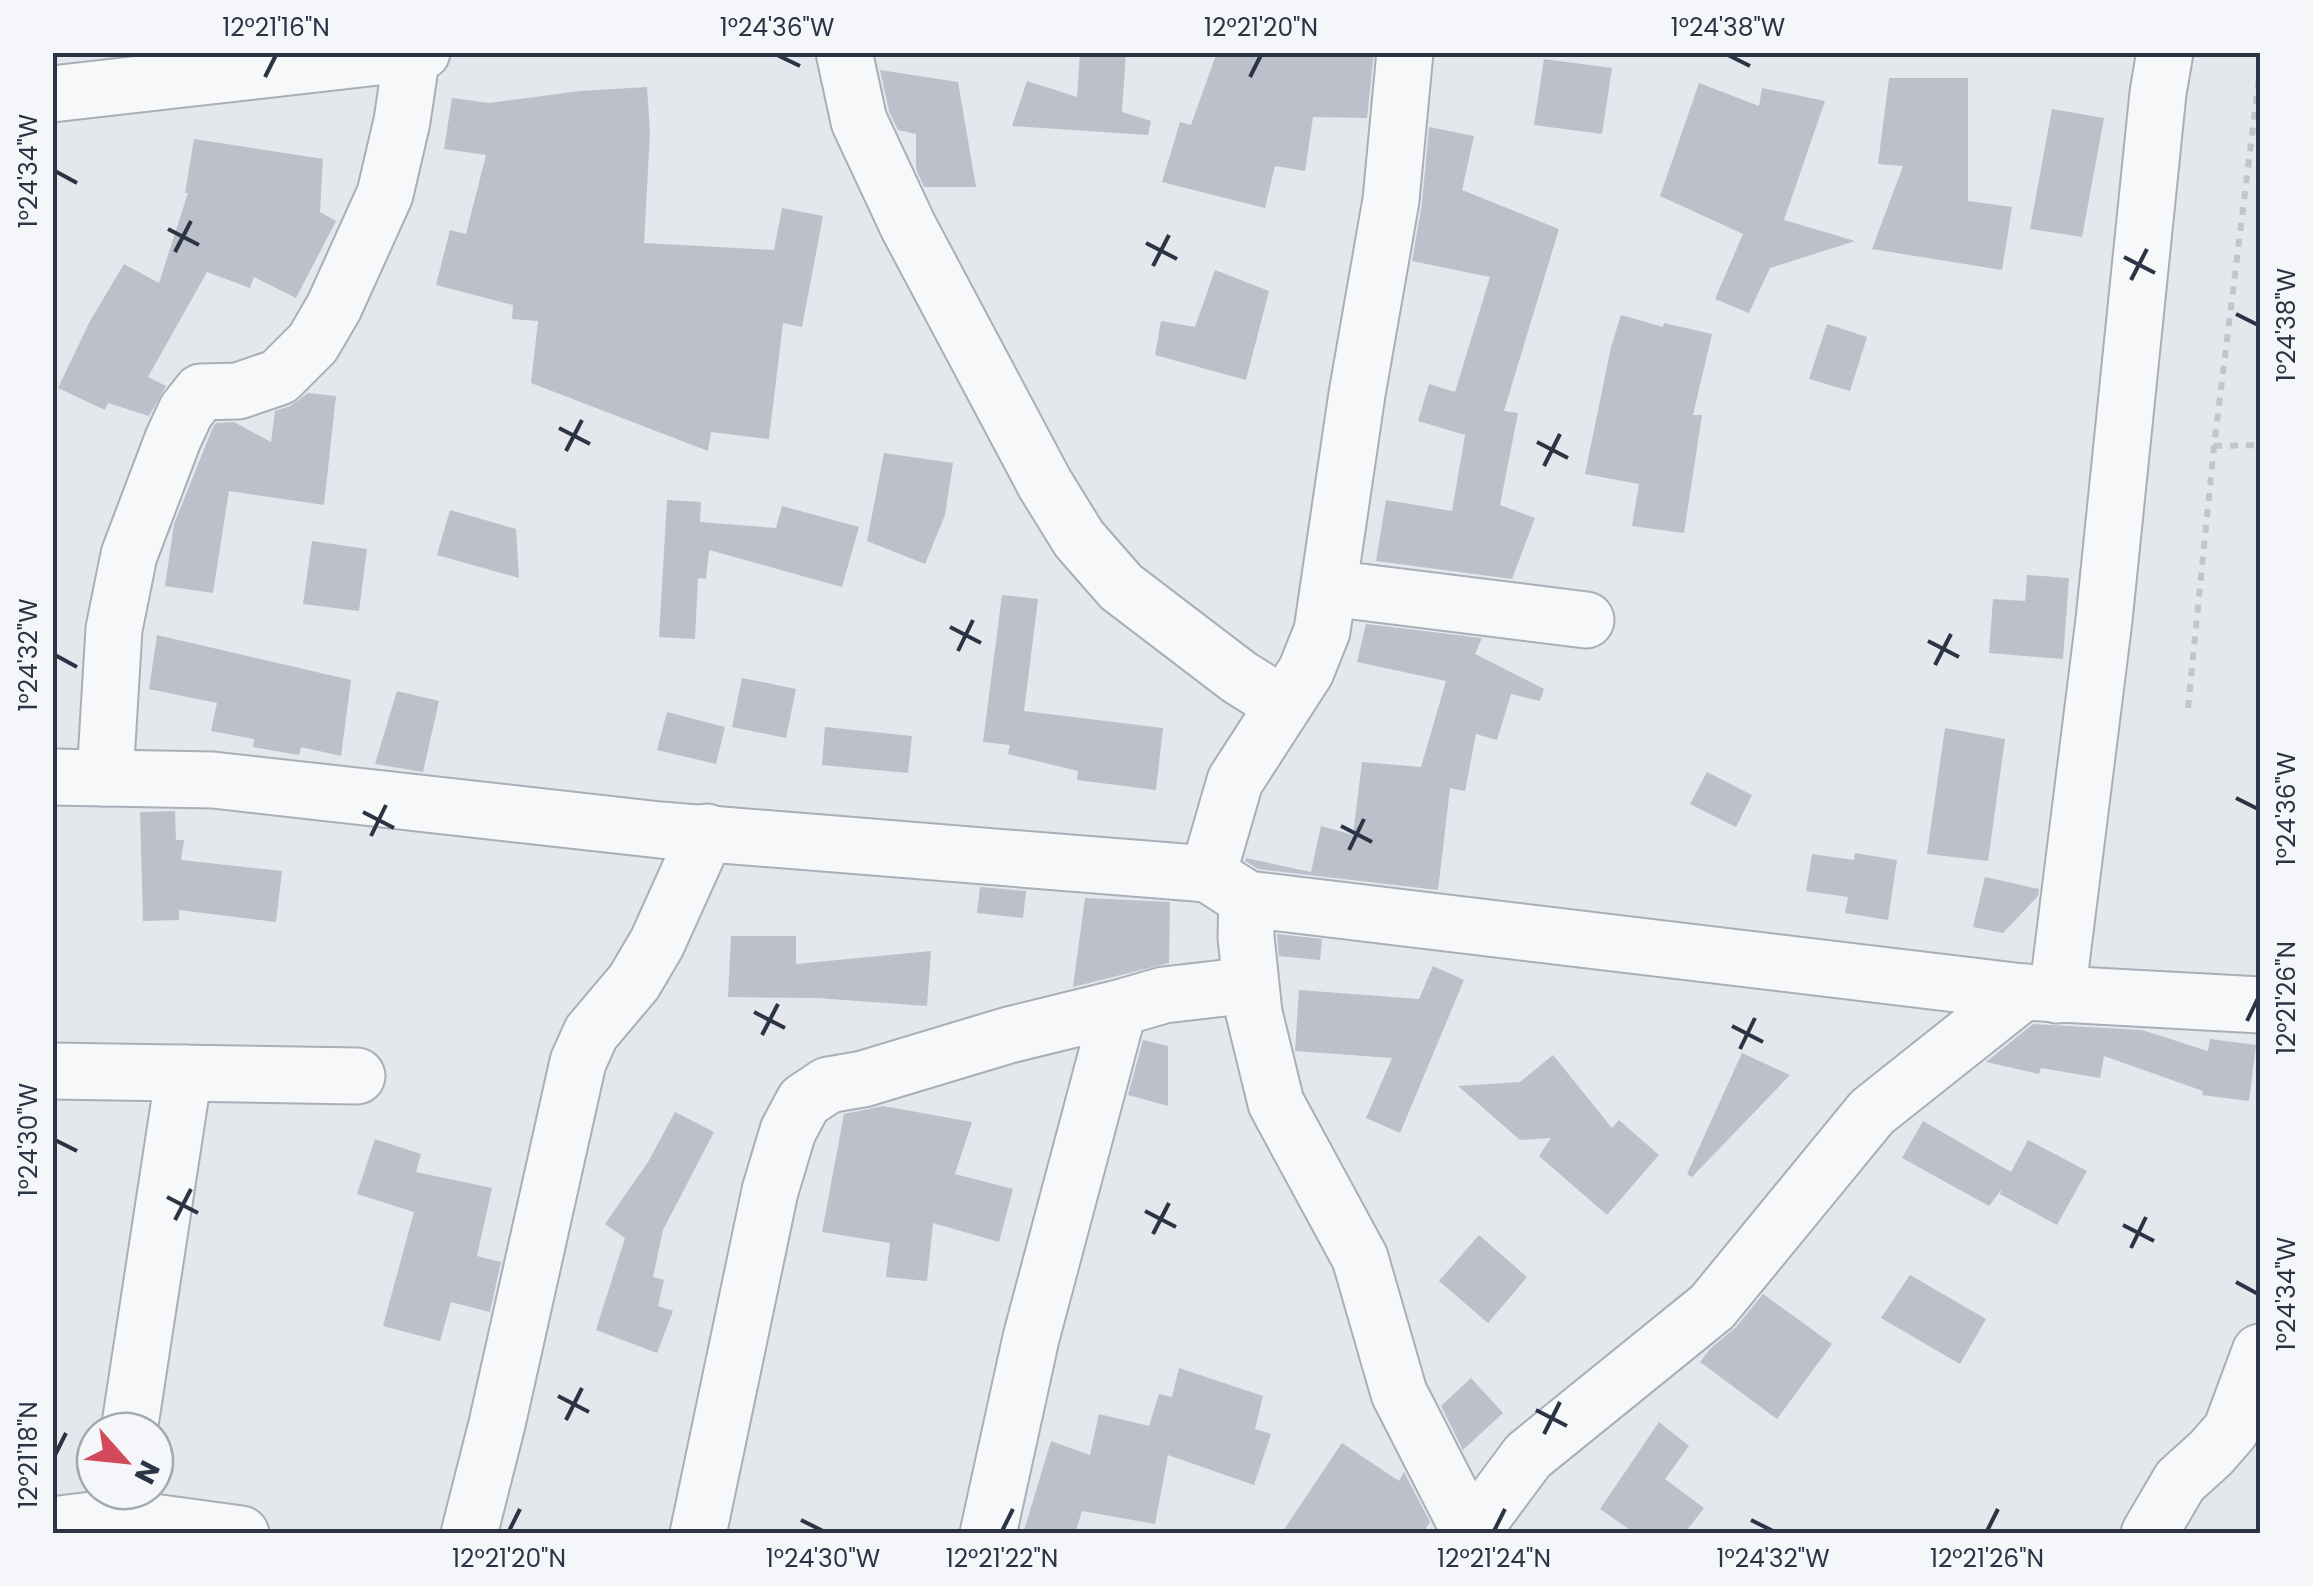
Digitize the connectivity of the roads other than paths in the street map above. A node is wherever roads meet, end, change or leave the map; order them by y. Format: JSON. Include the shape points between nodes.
{"nodes":[{"id":1,"x":422,"y":52,"type":"edge"},
{"id":2,"x":844,"y":52,"type":"edge"},
{"id":3,"x":1405,"y":52,"type":"edge"},
{"id":4,"x":2165,"y":52,"type":"edge"},
{"id":5,"x":412,"y":54,"type":"edge"},
{"id":6,"x":52,"y":94,"type":"edge"},
{"id":7,"x":1328,"y":588,"type":"junction"},
{"id":8,"x":1586,"y":620,"type":"dead end"},
{"id":9,"x":1282,"y":704,"type":"junction"},
{"id":10,"x":79,"y":777,"type":"edge"},
{"id":11,"x":707,"y":832,"type":"junction"},
{"id":12,"x":1227,"y":887,"type":"junction"},
{"id":13,"x":1250,"y":986,"type":"junction"},
{"id":14,"x":2040,"y":993,"type":"junction"},
{"id":15,"x":2260,"y":1005,"type":"edge"},
{"id":16,"x":1119,"y":1008,"type":"junction"},
{"id":17,"x":52,"y":1071,"type":"edge"},
{"id":18,"x":184,"y":1072,"type":"junction"},
{"id":19,"x":356,"y":1076,"type":"dead end"},
{"id":20,"x":2260,"y":1352,"type":"edge"},
{"id":21,"x":132,"y":1411,"type":"edge"},
{"id":22,"x":96,"y":1511,"type":"edge"},
{"id":23,"x":147,"y":1511,"type":"edge"},
{"id":24,"x":52,"y":1525,"type":"edge"},
{"id":25,"x":1471,"y":1533,"type":"edge"},
{"id":26,"x":241,"y":1534,"type":"edge"},
{"id":27,"x":469,"y":1534,"type":"edge"},
{"id":28,"x":698,"y":1534,"type":"edge"},
{"id":29,"x":988,"y":1534,"type":"edge"},
{"id":30,"x":2149,"y":1534,"type":"edge"}],
"edges":[{"from":1,"to":5,"type":"street"},
{"from":2,"to":9,"type":"street","via":[[859,121],[908,226],[1079,539],[1121,586]]},
{"from":3,"to":7,"type":"street","via":[[1391,200]]},
{"from":4,"to":14,"type":"street","via":[[2104,620]]},
{"from":5,"to":6,"type":"street"},
{"from":5,"to":10,"type":"street","via":[[385,194],[313,343],[279,376],[238,390],[202,392],[173,439],[129,555]]},
{"from":7,"to":8,"type":"street"},
{"from":7,"to":9,"type":"street","via":[[1316,651]]},
{"from":9,"to":12,"type":"street","via":[[1235,780]]},
{"from":10,"to":11,"type":"street","via":[[213,780]]},
{"from":11,"to":12,"type":"street"},
{"from":11,"to":27,"type":"street","via":[[656,943],[591,1033],[578,1062]]},
{"from":12,"to":13,"type":"street"},
{"from":12,"to":14,"type":"street"},
{"from":13,"to":16,"type":"street","via":[[1164,995]]},
{"from":13,"to":25,"type":"street","via":[[1276,1102],[1360,1258],[1399,1392]]},
{"from":14,"to":15,"type":"street"},
{"from":14,"to":25,"type":"street","via":[[1872,1112],[1712,1307],[1528,1456]]},
{"from":16,"to":28,"type":"street","via":[[828,1085],[804,1101],[770,1192]]},
{"from":16,"to":29,"type":"street","via":[[1030,1338]]},
{"from":17,"to":18,"type":"street"},
{"from":18,"to":19,"type":"street"},
{"from":18,"to":21,"type":"street"},
{"from":20,"to":30,"type":"street","via":[[2231,1430],[2180,1481]]},
{"from":22,"to":24,"type":"street"},
{"from":23,"to":26,"type":"street"}]}
